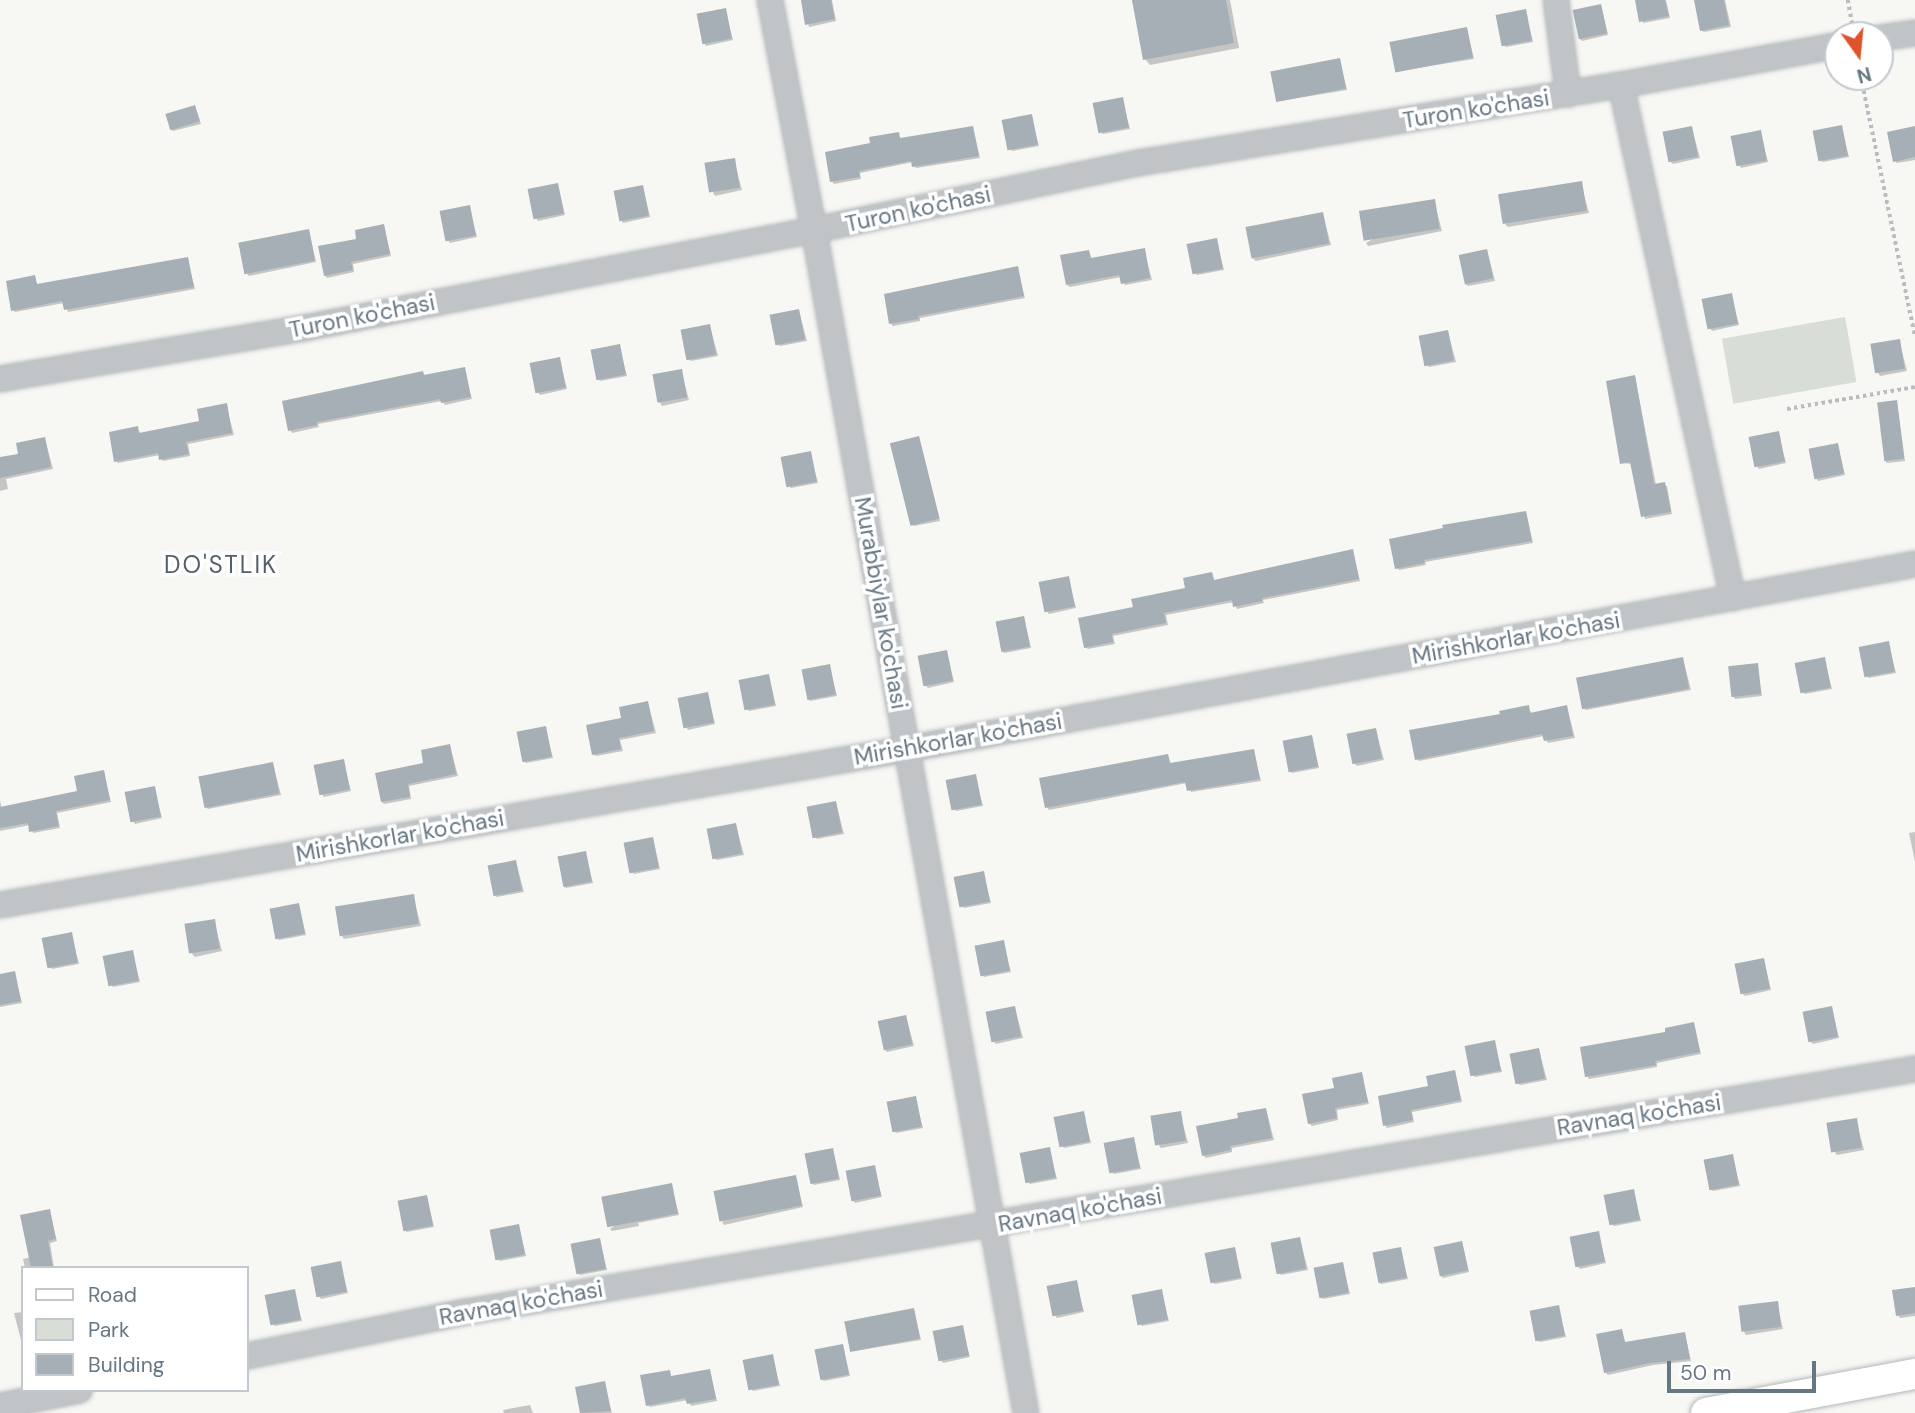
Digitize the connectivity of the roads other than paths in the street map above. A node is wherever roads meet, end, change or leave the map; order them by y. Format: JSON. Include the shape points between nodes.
{"nodes":[{"id":1,"x":770,"y":0,"type":"edge"},
{"id":2,"x":1556,"y":0,"type":"edge"},
{"id":3,"x":1915,"y":33,"type":"edge"},
{"id":4,"x":1894,"y":36,"type":"edge"},
{"id":5,"x":1824,"y":48,"type":"edge"},
{"id":6,"x":1621,"y":85,"type":"junction"},
{"id":7,"x":1567,"y":94,"type":"junction"},
{"id":8,"x":814,"y":230,"type":"junction"},
{"id":9,"x":0,"y":379,"type":"edge"},
{"id":10,"x":1915,"y":564,"type":"edge"},
{"id":11,"x":1733,"y":598,"type":"junction"},
{"id":12,"x":907,"y":749,"type":"junction"},
{"id":13,"x":0,"y":905,"type":"edge"},
{"id":14,"x":1915,"y":1069,"type":"edge"},
{"id":15,"x":993,"y":1225,"type":"junction"},
{"id":16,"x":248,"y":1356,"type":"edge"},
{"id":17,"x":1915,"y":1374,"type":"edge"},
{"id":18,"x":69,"y":1392,"type":"edge"},
{"id":19,"x":1816,"y":1403,"type":"edge"},
{"id":20,"x":0,"y":1406,"type":"edge"},
{"id":21,"x":1026,"y":1413,"type":"edge"},
{"id":22,"x":1706,"y":1413,"type":"edge"}],
"edges":[{"from":1,"to":8,"type":"street","name":"Murabbiylar ko'chasi"},
{"from":2,"to":7,"type":"street"},
{"from":3,"to":4,"type":"street"},
{"from":5,"to":6,"type":"street","name":"Turon ko'chasi"},
{"from":6,"to":7,"type":"street","name":"Turon ko'chasi"},
{"from":6,"to":11,"type":"street"},
{"from":7,"to":8,"type":"street","name":"Turon ko'chasi","via":[[1138,163]]},
{"from":8,"to":9,"type":"street","name":"Turon ko'chasi","via":[[304,328]]},
{"from":8,"to":12,"type":"street","name":"Murabbiylar ko'chasi"},
{"from":10,"to":11,"type":"street","name":"Mirishkorlar ko'chasi"},
{"from":11,"to":12,"type":"street","name":"Mirishkorlar ko'chasi"},
{"from":12,"to":13,"type":"street","name":"Mirishkorlar ko'chasi"},
{"from":12,"to":15,"type":"street","name":"Murabbiylar ko'chasi"},
{"from":14,"to":15,"type":"street","name":"Ravnaq ko'chasi"},
{"from":15,"to":16,"type":"street","name":"Ravnaq ko'chasi","via":[[466,1311]]},
{"from":15,"to":21,"type":"street","name":"Murabbiylar ko'chasi"},
{"from":17,"to":19,"type":"main road"},
{"from":18,"to":20,"type":"street"},
{"from":19,"to":22,"type":"main road"}]}
